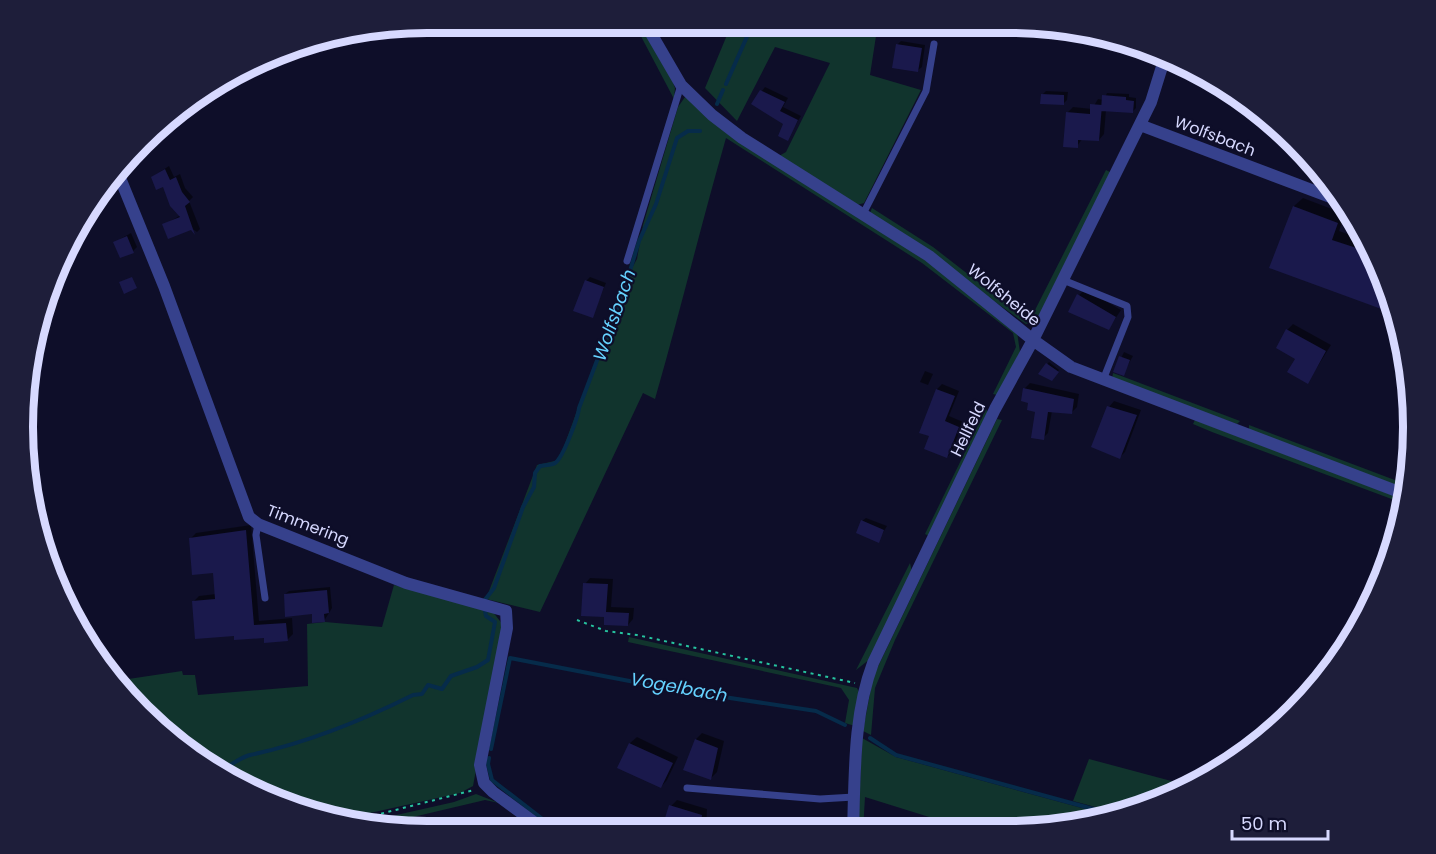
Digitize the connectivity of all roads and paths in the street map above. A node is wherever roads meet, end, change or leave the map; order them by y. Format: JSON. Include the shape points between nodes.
{"nodes":[{"id":1,"x":651,"y":33,"type":"edge"},
{"id":2,"x":934,"y":44,"type":"dead end"},
{"id":3,"x":1163,"y":64,"type":"edge"},
{"id":4,"x":681,"y":85,"type":"junction"},
{"id":5,"x":1140,"y":125,"type":"junction"},
{"id":6,"x":121,"y":179,"type":"edge"},
{"id":7,"x":1329,"y":196,"type":"edge"},
{"id":8,"x":863,"y":214,"type":"junction"},
{"id":9,"x":627,"y":261,"type":"dead end"},
{"id":10,"x":1063,"y":280,"type":"junction"},
{"id":11,"x":1033,"y":340,"type":"junction"},
{"id":12,"x":1103,"y":381,"type":"junction"},
{"id":13,"x":1397,"y":491,"type":"edge"},
{"id":14,"x":258,"y":524,"type":"junction"},
{"id":15,"x":265,"y":598,"type":"dead end"},
{"id":16,"x":577,"y":620,"type":"dead end"},
{"id":17,"x":865,"y":685,"type":"junction"},
{"id":18,"x":484,"y":783,"type":"junction"},
{"id":19,"x":687,"y":788,"type":"dead end"},
{"id":20,"x":854,"y":797,"type":"junction"},
{"id":21,"x":370,"y":817,"type":"edge"},
{"id":22,"x":533,"y":821,"type":"edge"},
{"id":23,"x":853,"y":821,"type":"edge"}],
"edges":[{"from":1,"to":4,"type":"street","name":"Wolfsheide"},
{"from":2,"to":8,"type":"lane","via":[[926,92]]},
{"from":3,"to":5,"type":"street","name":"Hellfeld"},
{"from":4,"to":8,"type":"street","name":"Wolfsheide","via":[[742,138]]},
{"from":4,"to":9,"type":"lane"},
{"from":5,"to":7,"type":"street","name":"Wolfsbach"},
{"from":5,"to":10,"type":"street","name":"Hellfeld"},
{"from":6,"to":14,"type":"street","name":"Timmering","via":[[249,517]]},
{"from":8,"to":11,"type":"street","name":"Wolfsheide","via":[[929,256]]},
{"from":10,"to":11,"type":"street","name":"Hellfeld"},
{"from":10,"to":12,"type":"lane","via":[[1127,306],[1128,317]]},
{"from":11,"to":12,"type":"street","name":"Wolfsheide","via":[[1071,367]]},
{"from":11,"to":17,"type":"street","name":"Hellfeld","via":[[995,409]]},
{"from":12,"to":13,"type":"street","name":"Wolfsheide"},
{"from":14,"to":15,"type":"lane","via":[[256,535]]},
{"from":14,"to":18,"type":"street","name":"Timmering","via":[[406,583],[506,611],[507,628],[480,765]]},
{"from":16,"to":17,"type":"path","via":[[606,631],[637,634]]},
{"from":17,"to":20,"type":"street","name":"Hellfeld"},
{"from":18,"to":21,"type":"path","via":[[463,795]]},
{"from":18,"to":22,"type":"street"},
{"from":19,"to":20,"type":"lane"},
{"from":20,"to":23,"type":"street","name":"Hellfeld"}]}
